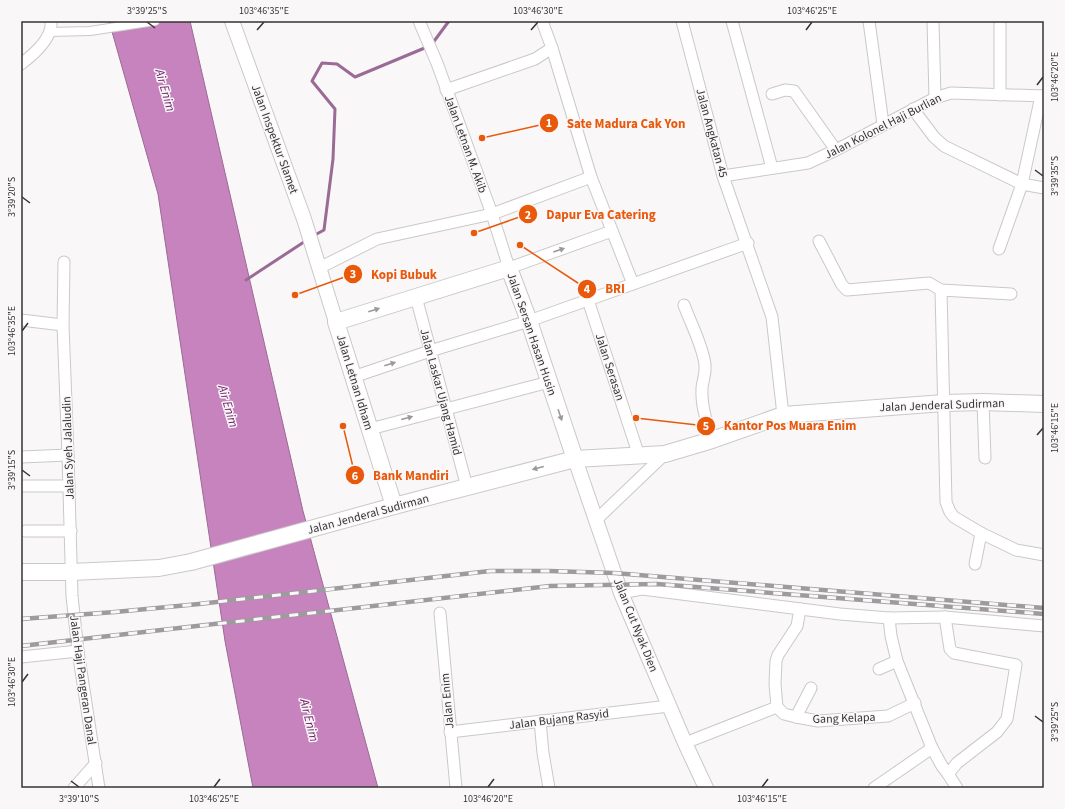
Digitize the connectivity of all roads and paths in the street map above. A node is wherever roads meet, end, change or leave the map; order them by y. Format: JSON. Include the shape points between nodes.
{"nodes":[{"id":1,"x":155,"y":21,"type":"edge"},
{"id":2,"x":232,"y":21,"type":"edge"},
{"id":3,"x":542,"y":21,"type":"edge"},
{"id":4,"x":682,"y":21,"type":"edge"},
{"id":5,"x":732,"y":21,"type":"edge"},
{"id":6,"x":869,"y":21,"type":"edge"},
{"id":7,"x":933,"y":21,"type":"edge"},
{"id":8,"x":1000,"y":24,"type":"dead end"},
{"id":9,"x":50,"y":26,"type":"edge"},
{"id":10,"x":421,"y":26,"type":"edge"},
{"id":11,"x":552,"y":48,"type":"junction"},
{"id":12,"x":21,"y":64,"type":"edge"},
{"id":13,"x":446,"y":90,"type":"junction"},
{"id":14,"x":772,"y":94,"type":"dead end"},
{"id":15,"x":1000,"y":95,"type":"junction"},
{"id":16,"x":1042,"y":96,"type":"edge"},
{"id":17,"x":935,"y":98,"type":"junction"},
{"id":18,"x":913,"y":109,"type":"junction"},
{"id":19,"x":883,"y":124,"type":"junction"},
{"id":20,"x":836,"y":150,"type":"junction"},
{"id":21,"x":772,"y":168,"type":"junction"},
{"id":22,"x":723,"y":176,"type":"junction"},
{"id":23,"x":591,"y":177,"type":"junction"},
{"id":24,"x":1022,"y":184,"type":"junction"},
{"id":25,"x":1044,"y":188,"type":"edge"},
{"id":26,"x":492,"y":214,"type":"junction"},
{"id":27,"x":612,"y":231,"type":"junction"},
{"id":28,"x":819,"y":240,"type":"dead end"},
{"id":29,"x":748,"y":243,"type":"junction"},
{"id":30,"x":999,"y":249,"type":"dead end"},
{"id":31,"x":64,"y":262,"type":"dead end"},
{"id":32,"x":318,"y":263,"type":"junction"},
{"id":33,"x":509,"y":268,"type":"junction"},
{"id":34,"x":633,"y":284,"type":"junction"},
{"id":35,"x":941,"y":290,"type":"junction"},
{"id":36,"x":1011,"y":294,"type":"dead end"},
{"id":37,"x":416,"y":296,"type":"junction"},
{"id":38,"x":588,"y":300,"type":"junction"},
{"id":39,"x":684,"y":305,"type":"dead end"},
{"id":40,"x":21,"y":320,"type":"edge"},
{"id":41,"x":529,"y":321,"type":"junction"},
{"id":42,"x":336,"y":322,"type":"junction"},
{"id":43,"x":63,"y":325,"type":"junction"},
{"id":44,"x":430,"y":351,"type":"junction"},
{"id":45,"x":353,"y":376,"type":"junction"},
{"id":46,"x":549,"y":382,"type":"junction"},
{"id":47,"x":983,"y":402,"type":"junction"},
{"id":48,"x":944,"y":403,"type":"junction"},
{"id":49,"x":1044,"y":404,"type":"edge"},
{"id":50,"x":446,"y":408,"type":"junction"},
{"id":51,"x":784,"y":415,"type":"junction"},
{"id":52,"x":370,"y":429,"type":"junction"},
{"id":53,"x":712,"y":440,"type":"junction"},
{"id":54,"x":665,"y":454,"type":"junction"},
{"id":55,"x":68,"y":455,"type":"junction"},
{"id":56,"x":638,"y":456,"type":"junction"},
{"id":57,"x":21,"y":457,"type":"edge"},
{"id":58,"x":985,"y":458,"type":"dead end"},
{"id":59,"x":575,"y":459,"type":"junction"},
{"id":60,"x":23,"y":486,"type":"dead end"},
{"id":61,"x":68,"y":486,"type":"junction"},
{"id":62,"x":467,"y":487,"type":"junction"},
{"id":63,"x":394,"y":506,"type":"junction"},
{"id":64,"x":596,"y":520,"type":"junction"},
{"id":65,"x":26,"y":531,"type":"dead end"},
{"id":66,"x":71,"y":531,"type":"junction"},
{"id":67,"x":980,"y":533,"type":"junction"},
{"id":68,"x":1044,"y":555,"type":"edge"},
{"id":69,"x":975,"y":564,"type":"dead end"},
{"id":70,"x":21,"y":572,"type":"edge"},
{"id":71,"x":71,"y":572,"type":"junction"},
{"id":72,"x":622,"y":593,"type":"junction"},
{"id":73,"x":800,"y":609,"type":"junction"},
{"id":74,"x":440,"y":614,"type":"dead end"},
{"id":75,"x":889,"y":618,"type":"junction"},
{"id":76,"x":945,"y":618,"type":"junction"},
{"id":77,"x":1044,"y":626,"type":"edge"},
{"id":78,"x":78,"y":651,"type":"junction"},
{"id":79,"x":21,"y":657,"type":"edge"},
{"id":80,"x":897,"y":661,"type":"junction"},
{"id":81,"x":879,"y":669,"type":"dead end"},
{"id":82,"x":811,"y":688,"type":"dead end"},
{"id":83,"x":915,"y":703,"type":"junction"},
{"id":84,"x":669,"y":706,"type":"junction"},
{"id":85,"x":777,"y":706,"type":"junction"},
{"id":86,"x":796,"y":717,"type":"junction"},
{"id":87,"x":540,"y":721,"type":"junction"},
{"id":88,"x":450,"y":732,"type":"junction"},
{"id":89,"x":685,"y":743,"type":"junction"},
{"id":90,"x":932,"y":748,"type":"junction"},
{"id":91,"x":96,"y":763,"type":"junction"},
{"id":92,"x":948,"y":774,"type":"junction"},
{"id":93,"x":74,"y":788,"type":"edge"},
{"id":94,"x":99,"y":788,"type":"edge"},
{"id":95,"x":456,"y":788,"type":"edge"},
{"id":96,"x":549,"y":788,"type":"edge"},
{"id":97,"x":706,"y":788,"type":"edge"},
{"id":98,"x":874,"y":788,"type":"edge"},
{"id":99,"x":957,"y":788,"type":"edge"}],
"edges":[{"from":1,"to":9,"type":"street","via":[[90,31]]},
{"from":2,"to":32,"type":"street","name":"Jalan Inspektur Slamet"},
{"from":3,"to":11,"type":"street"},
{"from":4,"to":22,"type":"street","name":"Jalan Angkatan 45"},
{"from":5,"to":21,"type":"street"},
{"from":6,"to":19,"type":"street"},
{"from":7,"to":17,"type":"street"},
{"from":8,"to":15,"type":"street"},
{"from":9,"to":12,"type":"street","via":[[39,48]]},
{"from":10,"to":13,"type":"street","name":"Jalan Letnan M. Akib"},
{"from":11,"to":13,"type":"street","via":[[535,59]]},
{"from":11,"to":23,"type":"street"},
{"from":13,"to":26,"type":"street","name":"Jalan Letnan M. Akib"},
{"from":14,"to":20,"type":"street","via":[[785,90],[794,91]]},
{"from":15,"to":16,"type":"street","name":"Jalan Kolonel Haji Burlian"},
{"from":15,"to":17,"type":"street","name":"Jalan Kolonel Haji Burlian","via":[[951,93]]},
{"from":16,"to":24,"type":"street"},
{"from":17,"to":18,"type":"street","name":"Jalan Kolonel Haji Burlian"},
{"from":18,"to":19,"type":"street","name":"Jalan Kolonel Haji Burlian"},
{"from":18,"to":24,"type":"street","via":[[938,142]]},
{"from":19,"to":20,"type":"street","name":"Jalan Kolonel Haji Burlian"},
{"from":20,"to":21,"type":"street","name":"Jalan Kolonel Haji Burlian","via":[[808,163]]},
{"from":21,"to":22,"type":"street","name":"Jalan Kolonel Haji Burlian"},
{"from":22,"to":29,"type":"street","name":"Jalan Angkatan 45"},
{"from":23,"to":26,"type":"street"},
{"from":23,"to":27,"type":"street"},
{"from":24,"to":25,"type":"street"},
{"from":24,"to":30,"type":"street"},
{"from":26,"to":32,"type":"street","via":[[378,239]]},
{"from":26,"to":33,"type":"street","name":"Jalan Letnan M. Akib"},
{"from":33,"to":27,"type":"street","one_way":true},
{"from":27,"to":34,"type":"street"},
{"from":28,"to":35,"type":"street","via":[[847,290],[929,283]]},
{"from":29,"to":34,"type":"street"},
{"from":29,"to":51,"type":"street","name":"Jalan Angkatan 45","via":[[772,317]]},
{"from":31,"to":43,"type":"street","name":"Jalan Syeh Jalaludin"},
{"from":32,"to":42,"type":"street","name":"Jalan Letnan Idham"},
{"from":33,"to":37,"type":"main road","name":"Jalan Sersan Hasan Husin"},
{"from":33,"to":41,"type":"main road","name":"Jalan Sersan Hasan Husin"},
{"from":34,"to":38,"type":"street"},
{"from":35,"to":36,"type":"street"},
{"from":35,"to":48,"type":"street"},
{"from":42,"to":37,"type":"main road","name":"Jalan Sersan Hasan Husin","one_way":true},
{"from":37,"to":44,"type":"street","name":"Jalan Laskar Ujang Hamid"},
{"from":38,"to":41,"type":"street"},
{"from":38,"to":56,"type":"street","name":"Jalan Serasan"},
{"from":39,"to":53,"type":"street","via":[[705,362],[702,388],[704,411]]},
{"from":40,"to":43,"type":"street"},
{"from":41,"to":44,"type":"street"},
{"from":41,"to":46,"type":"main road","name":"Jalan Sersan Hasan Husin"},
{"from":42,"to":45,"type":"main road","name":"Jalan Letnan Idham"},
{"from":43,"to":55,"type":"street","name":"Jalan Syeh Jalaludin"},
{"from":45,"to":44,"type":"street","one_way":true},
{"from":44,"to":50,"type":"street","name":"Jalan Laskar Ujang Hamid"},
{"from":45,"to":52,"type":"main road","name":"Jalan Letnan Idham"},
{"from":46,"to":50,"type":"street"},
{"from":46,"to":59,"type":"main road","name":"Jalan Sersan Hasan Husin","one_way":true},
{"from":47,"to":48,"type":"main road","name":"Jalan Jenderal Sudirman"},
{"from":47,"to":49,"type":"main road","name":"Jalan Jenderal Sudirman"},
{"from":47,"to":58,"type":"street"},
{"from":48,"to":51,"type":"main road","name":"Jalan Jenderal Sudirman"},
{"from":48,"to":67,"type":"street","via":[[946,502],[954,517]]},
{"from":52,"to":50,"type":"street","one_way":true},
{"from":50,"to":62,"type":"street","name":"Jalan Laskar Ujang Hamid"},
{"from":51,"to":53,"type":"main road","name":"Jalan Jenderal Sudirman"},
{"from":52,"to":63,"type":"main road","name":"Jalan Letnan Idham"},
{"from":53,"to":54,"type":"main road","name":"Jalan Jenderal Sudirman"},
{"from":54,"to":56,"type":"main road","name":"Jalan Jenderal Sudirman"},
{"from":54,"to":64,"type":"street"},
{"from":55,"to":57,"type":"street"},
{"from":55,"to":61,"type":"street","name":"Jalan Syeh Jalaludin"},
{"from":56,"to":59,"type":"main road","name":"Jalan Jenderal Sudirman"},
{"from":59,"to":62,"type":"main road","name":"Jalan Jenderal Sudirman","one_way":true},
{"from":59,"to":64,"type":"street","name":"Jalan Cut Nyak Dien"},
{"from":60,"to":61,"type":"street"},
{"from":61,"to":66,"type":"street","name":"Jalan Syeh Jalaludin"},
{"from":62,"to":63,"type":"main road","name":"Jalan Jenderal Sudirman"},
{"from":63,"to":71,"type":"main road","name":"Jalan Jenderal Sudirman","via":[[191,562],[160,568]]},
{"from":64,"to":72,"type":"street","name":"Jalan Cut Nyak Dien"},
{"from":65,"to":66,"type":"street"},
{"from":66,"to":71,"type":"street","name":"Jalan Syeh Jalaludin"},
{"from":67,"to":68,"type":"street","via":[[1016,550]]},
{"from":67,"to":69,"type":"street"},
{"from":70,"to":71,"type":"main road","name":"Jalan Jenderal Sudirman"},
{"from":71,"to":78,"type":"street","name":"Jalan Haji Pangeran Danal"},
{"from":72,"to":73,"type":"street","via":[[642,589]]},
{"from":72,"to":84,"type":"street","name":"Jalan Cut Nyak Dien"},
{"from":73,"to":75,"type":"street"},
{"from":73,"to":85,"type":"street","via":[[797,626],[776,661]]},
{"from":74,"to":88,"type":"street","name":"Jalan Enim"},
{"from":75,"to":76,"type":"street"},
{"from":75,"to":80,"type":"street"},
{"from":76,"to":77,"type":"street"},
{"from":76,"to":92,"type":"street","via":[[950,648],[954,653],[1016,665],[1007,719],[998,732],[957,763]]},
{"from":78,"to":79,"type":"street"},
{"from":78,"to":91,"type":"street","name":"Jalan Haji Pangeran Danal"},
{"from":80,"to":81,"type":"street"},
{"from":80,"to":83,"type":"street"},
{"from":82,"to":86,"type":"street"},
{"from":83,"to":86,"type":"street","name":"Gang Kelapa","via":[[888,716],[818,721]]},
{"from":83,"to":90,"type":"street"},
{"from":84,"to":87,"type":"street","name":"Jalan Bujang Rasyid"},
{"from":84,"to":89,"type":"street","name":"Jalan Cut Nyak Dien"},
{"from":85,"to":86,"type":"street","name":"Gang Kelapa","via":[[784,714]]},
{"from":85,"to":89,"type":"street"},
{"from":87,"to":88,"type":"street","name":"Jalan Bujang Rasyid"},
{"from":87,"to":96,"type":"street"},
{"from":88,"to":95,"type":"street","name":"Jalan Enim"},
{"from":89,"to":97,"type":"street","name":"Jalan Cut Nyak Dien"},
{"from":90,"to":92,"type":"street"},
{"from":90,"to":98,"type":"street"},
{"from":91,"to":93,"type":"street"},
{"from":91,"to":94,"type":"street","name":"Jalan Haji Pangeran Danal"},
{"from":92,"to":99,"type":"street"}]}
